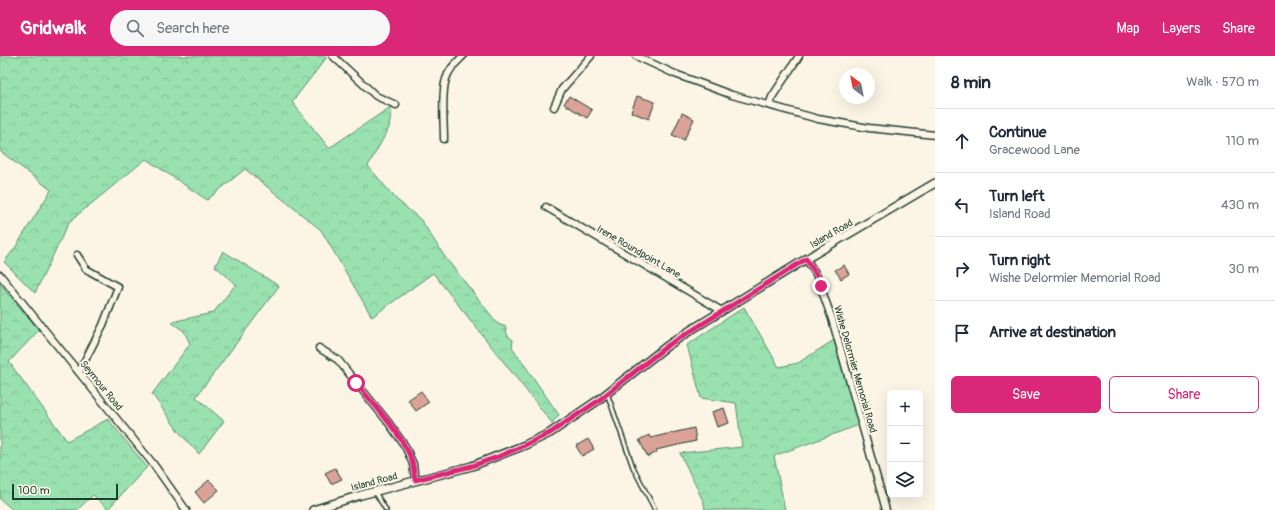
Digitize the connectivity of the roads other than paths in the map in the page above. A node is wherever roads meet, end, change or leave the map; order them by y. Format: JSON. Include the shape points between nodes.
{"nodes":[{"id":1,"x":334,"y":56,"type":"edge"},
{"id":2,"x":463,"y":56,"type":"edge"},
{"id":3,"x":591,"y":56,"type":"edge"},
{"id":4,"x":636,"y":56,"type":"edge"},
{"id":5,"x":799,"y":56,"type":"edge"},
{"id":6,"x":396,"y":104,"type":"dead end"},
{"id":7,"x":769,"y":105,"type":"junction"},
{"id":8,"x":554,"y":107,"type":"dead end"},
{"id":9,"x":935,"y":135,"type":"edge"},
{"id":10,"x":444,"y":139,"type":"dead end"},
{"id":11,"x":935,"y":183,"type":"edge"},
{"id":12,"x":546,"y":208,"type":"dead end"},
{"id":13,"x":77,"y":255,"type":"dead end"},
{"id":14,"x":806,"y":259,"type":"junction"},
{"id":15,"x":0,"y":275,"type":"edge"},
{"id":16,"x":722,"y":311,"type":"junction"},
{"id":17,"x":319,"y":348,"type":"dead end"},
{"id":18,"x":79,"y":372,"type":"junction"},
{"id":19,"x":607,"y":393,"type":"junction"},
{"id":20,"x":415,"y":480,"type":"junction"},
{"id":21,"x":375,"y":492,"type":"junction"},
{"id":22,"x":186,"y":510,"type":"edge"},
{"id":23,"x":313,"y":510,"type":"edge"},
{"id":24,"x":386,"y":510,"type":"edge"},
{"id":25,"x":655,"y":510,"type":"edge"},
{"id":26,"x":886,"y":510,"type":"edge"}],
"edges":[{"from":1,"to":6,"type":"street","via":[[376,96]]},
{"from":2,"to":10,"type":"street","via":[[451,68],[445,80]]},
{"from":3,"to":8,"type":"street","via":[[562,89]]},
{"from":4,"to":7,"type":"street","via":[[732,95]]},
{"from":5,"to":7,"type":"street"},
{"from":7,"to":9,"type":"street","via":[[818,119],[869,128]]},
{"from":11,"to":14,"type":"street","name":"Island Road"},
{"from":12,"to":16,"type":"street","name":"Irene Roundpoint Lane"},
{"from":13,"to":18,"type":"street","via":[[86,269],[118,287],[103,325]]},
{"from":14,"to":16,"type":"street","name":"Island Road"},
{"from":14,"to":26,"type":"street","name":"Wishe Delormier Memorial Road","via":[[816,274],[832,319]]},
{"from":15,"to":18,"type":"street","name":"Seymour Road"},
{"from":16,"to":19,"type":"street","name":"Island Road","via":[[667,346]]},
{"from":17,"to":20,"type":"street","via":[[338,360],[388,422],[405,446],[413,464]]},
{"from":18,"to":22,"type":"street","name":"Seymour Road","via":[[154,465]]},
{"from":19,"to":20,"type":"street","name":"Island Road","via":[[574,418],[525,445],[472,466]]},
{"from":19,"to":25,"type":"lane","via":[[633,467]]},
{"from":20,"to":21,"type":"street","name":"Island Road"},
{"from":21,"to":23,"type":"street","name":"Island Road"},
{"from":21,"to":24,"type":"lane"}]}
